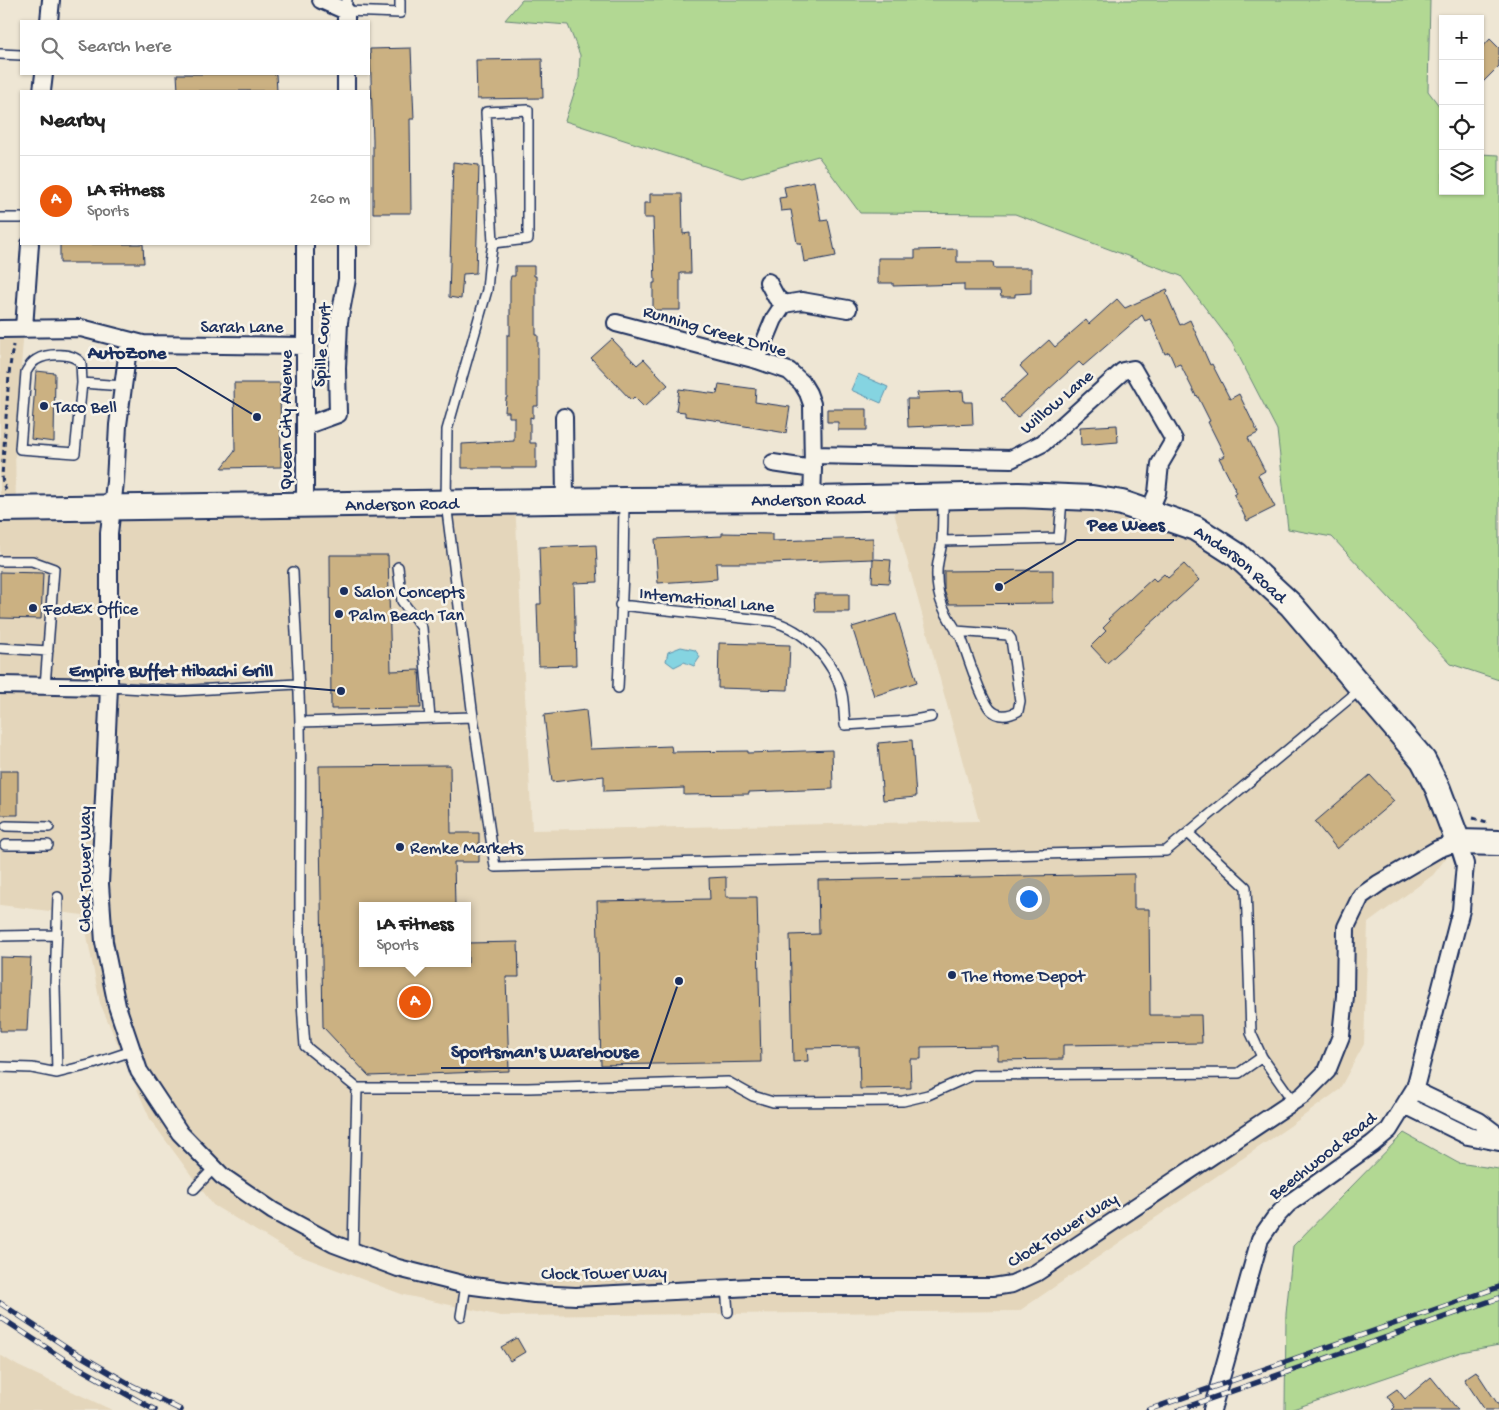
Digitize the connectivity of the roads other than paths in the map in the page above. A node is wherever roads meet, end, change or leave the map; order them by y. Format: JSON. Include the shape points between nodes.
{"nodes":[{"id":1,"x":51,"y":0,"type":"edge"},
{"id":2,"x":321,"y":0,"type":"edge"},
{"id":3,"x":400,"y":0,"type":"edge"},
{"id":4,"x":346,"y":11,"type":"edge"},
{"id":5,"x":49,"y":20,"type":"edge"},
{"id":6,"x":0,"y":54,"type":"edge"},
{"id":7,"x":20,"y":55,"type":"edge"},
{"id":8,"x":44,"y":75,"type":"edge"},
{"id":9,"x":346,"y":75,"type":"edge"},
{"id":10,"x":42,"y":90,"type":"edge"},
{"id":11,"x":346,"y":90,"type":"edge"},
{"id":12,"x":0,"y":218,"type":"edge"},
{"id":13,"x":20,"y":218,"type":"edge"},
{"id":14,"x":493,"y":243,"type":"junction"},
{"id":15,"x":30,"y":245,"type":"edge"},
{"id":16,"x":305,"y":245,"type":"edge"},
{"id":17,"x":347,"y":245,"type":"edge"},
{"id":18,"x":768,"y":282,"type":"dead end"},
{"id":19,"x":784,"y":304,"type":"junction"},
{"id":20,"x":848,"y":309,"type":"dead end"},
{"id":21,"x":616,"y":324,"type":"dead end"},
{"id":22,"x":24,"y":328,"type":"junction"},
{"id":23,"x":0,"y":329,"type":"edge"},
{"id":24,"x":129,"y":340,"type":"junction"},
{"id":25,"x":305,"y":346,"type":"junction"},
{"id":26,"x":757,"y":360,"type":"junction"},
{"id":27,"x":82,"y":383,"type":"junction"},
{"id":28,"x":123,"y":386,"type":"junction"},
{"id":29,"x":564,"y":417,"type":"dead end"},
{"id":30,"x":305,"y":426,"type":"junction"},
{"id":31,"x":813,"y":462,"type":"junction"},
{"id":32,"x":774,"y":463,"type":"dead end"},
{"id":33,"x":1062,"y":496,"type":"junction"},
{"id":34,"x":944,"y":497,"type":"junction"},
{"id":35,"x":812,"y":499,"type":"junction"},
{"id":36,"x":624,"y":500,"type":"junction"},
{"id":37,"x":565,"y":502,"type":"junction"},
{"id":38,"x":446,"y":503,"type":"junction"},
{"id":39,"x":305,"y":505,"type":"junction"},
{"id":40,"x":111,"y":508,"type":"junction"},
{"id":41,"x":8,"y":509,"type":"edge"},
{"id":42,"x":1150,"y":512,"type":"junction"},
{"id":43,"x":942,"y":541,"type":"junction"},
{"id":44,"x":0,"y":561,"type":"edge"},
{"id":45,"x":398,"y":567,"type":"dead end"},
{"id":46,"x":293,"y":572,"type":"dead end"},
{"id":47,"x":620,"y":605,"type":"junction"},
{"id":48,"x":956,"y":631,"type":"junction"},
{"id":49,"x":0,"y":648,"type":"edge"},
{"id":50,"x":48,"y":651,"type":"junction"},
{"id":51,"x":297,"y":684,"type":"junction"},
{"id":52,"x":0,"y":685,"type":"edge"},
{"id":53,"x":45,"y":686,"type":"junction"},
{"id":54,"x":109,"y":687,"type":"junction"},
{"id":55,"x":618,"y":688,"type":"dead end"},
{"id":56,"x":1362,"y":688,"type":"junction"},
{"id":57,"x":473,"y":717,"type":"junction"},
{"id":58,"x":931,"y":717,"type":"dead end"},
{"id":59,"x":430,"y":718,"type":"junction"},
{"id":60,"x":300,"y":722,"type":"junction"},
{"id":61,"x":6,"y":826,"type":"dead end"},
{"id":62,"x":49,"y":828,"type":"dead end"},
{"id":63,"x":1188,"y":833,"type":"junction"},
{"id":64,"x":1458,"y":842,"type":"junction"},
{"id":65,"x":1499,"y":843,"type":"edge"},
{"id":66,"x":6,"y":845,"type":"dead end"},
{"id":67,"x":48,"y":846,"type":"dead end"},
{"id":68,"x":58,"y":897,"type":"dead end"},
{"id":69,"x":56,"y":935,"type":"junction"},
{"id":70,"x":0,"y":936,"type":"edge"},
{"id":71,"x":132,"y":1051,"type":"junction"},
{"id":72,"x":1262,"y":1057,"type":"junction"},
{"id":73,"x":0,"y":1067,"type":"edge"},
{"id":74,"x":57,"y":1073,"type":"junction"},
{"id":75,"x":357,"y":1088,"type":"junction"},
{"id":76,"x":1414,"y":1090,"type":"junction"},
{"id":77,"x":1293,"y":1101,"type":"junction"},
{"id":78,"x":1405,"y":1105,"type":"junction"},
{"id":79,"x":1499,"y":1136,"type":"edge"},
{"id":80,"x":1499,"y":1142,"type":"edge"},
{"id":81,"x":214,"y":1168,"type":"junction"},
{"id":82,"x":194,"y":1189,"type":"dead end"},
{"id":83,"x":352,"y":1251,"type":"junction"},
{"id":84,"x":466,"y":1286,"type":"junction"},
{"id":85,"x":726,"y":1288,"type":"junction"},
{"id":86,"x":728,"y":1312,"type":"dead end"},
{"id":87,"x":460,"y":1316,"type":"dead end"},
{"id":88,"x":1212,"y":1410,"type":"edge"}],
"edges":[{"from":1,"to":5,"type":"street"},
{"from":2,"to":4,"type":"street"},
{"from":3,"to":4,"type":"lane","via":[[400,13]]},
{"from":6,"to":7,"type":"lane"},
{"from":8,"to":10,"type":"street"},
{"from":9,"to":11,"type":"street"},
{"from":12,"to":13,"type":"lane"},
{"from":14,"to":14,"type":"lane","via":[[528,239],[528,110],[486,112]]},
{"from":14,"to":38,"type":"lane","via":[[487,290],[447,430]]},
{"from":15,"to":22,"type":"street"},
{"from":16,"to":25,"type":"street","name":"Queen City Avenue"},
{"from":17,"to":30,"type":"street","name":"Spille Court","via":[[347,279],[339,322],[338,414]]},
{"from":18,"to":19,"type":"street"},
{"from":19,"to":20,"type":"street","via":[[802,301]]},
{"from":19,"to":26,"type":"street"},
{"from":21,"to":26,"type":"street","name":"Running Creek Drive"},
{"from":22,"to":23,"type":"street","name":"Sarah Lane"},
{"from":22,"to":24,"type":"street","name":"Sarah Lane","via":[[81,328]]},
{"from":24,"to":25,"type":"street","name":"Sarah Lane","via":[[163,345]]},
{"from":24,"to":28,"type":"street","name":"Clock Tower Way"},
{"from":25,"to":30,"type":"street","name":"Queen City Avenue"},
{"from":26,"to":31,"type":"street","name":"Running Creek Drive","via":[[789,372],[808,393],[812,404]]},
{"from":27,"to":27,"type":"lane","via":[[75,454],[20,449],[26,372],[32,362],[46,355],[74,357],[81,363]]},
{"from":27,"to":28,"type":"lane"},
{"from":28,"to":40,"type":"street","name":"Clock Tower Way"},
{"from":29,"to":37,"type":"street"},
{"from":30,"to":39,"type":"street","name":"Queen City Avenue"},
{"from":31,"to":32,"type":"street"},
{"from":31,"to":35,"type":"street","name":"Running Creek Drive"},
{"from":31,"to":42,"type":"street","name":"Willow Lane","via":[[1011,459],[1043,443],[1123,371],[1133,369],[1174,440],[1160,464],[1158,493]]},
{"from":33,"to":34,"type":"street","name":"Anderson Road"},
{"from":33,"to":42,"type":"street","name":"Anderson Road","via":[[1114,502]]},
{"from":33,"to":43,"type":"lane","via":[[1060,538]]},
{"from":34,"to":35,"type":"street","name":"Anderson Road"},
{"from":34,"to":43,"type":"lane"},
{"from":35,"to":36,"type":"street","name":"Anderson Road"},
{"from":36,"to":37,"type":"street","name":"Anderson Road"},
{"from":36,"to":47,"type":"lane","name":"International Lane"},
{"from":37,"to":38,"type":"street","name":"Anderson Road"},
{"from":38,"to":39,"type":"street","name":"Anderson Road"},
{"from":38,"to":57,"type":"lane"},
{"from":39,"to":40,"type":"street","name":"Anderson Road"},
{"from":40,"to":41,"type":"street","name":"Anderson Road"},
{"from":40,"to":54,"type":"street","name":"Clock Tower Way","via":[[108,533]]},
{"from":42,"to":56,"type":"street","name":"Anderson Road","via":[[1195,528],[1237,555],[1291,605]]},
{"from":43,"to":48,"type":"lane","via":[[937,571],[938,591],[945,613]]},
{"from":44,"to":50,"type":"lane","via":[[32,561],[54,569]]},
{"from":45,"to":59,"type":"lane","via":[[402,601],[422,628]]},
{"from":46,"to":51,"type":"lane"},
{"from":47,"to":55,"type":"lane"},
{"from":47,"to":58,"type":"lane","name":"International Lane","via":[[784,624],[810,641],[838,680],[844,725],[908,722]]},
{"from":48,"to":48,"type":"lane","via":[[991,711],[1001,716],[1018,711],[1020,701],[1008,635]]},
{"from":49,"to":50,"type":"lane"},
{"from":50,"to":53,"type":"lane"},
{"from":51,"to":54,"type":"lane","via":[[177,691]]},
{"from":51,"to":60,"type":"lane"},
{"from":52,"to":53,"type":"street"},
{"from":53,"to":54,"type":"street"},
{"from":54,"to":71,"type":"street","name":"Clock Tower Way","via":[[101,890],[104,942],[117,1006]]},
{"from":56,"to":63,"type":"lane"},
{"from":56,"to":64,"type":"street","name":"Anderson Road","via":[[1423,760]]},
{"from":57,"to":59,"type":"lane"},
{"from":57,"to":63,"type":"lane","via":[[494,867],[1166,851]]},
{"from":59,"to":60,"type":"lane"},
{"from":60,"to":75,"type":"lane","via":[[301,974],[305,1046]]},
{"from":61,"to":62,"type":"lane"},
{"from":63,"to":72,"type":"lane","via":[[1246,887],[1251,1034]]},
{"from":64,"to":65,"type":"street"},
{"from":64,"to":76,"type":"street","name":"Beechwood Road","via":[[1465,864],[1461,910]]},
{"from":64,"to":77,"type":"street","name":"Clock Tower Way","via":[[1438,849],[1362,896],[1346,927],[1341,1036],[1327,1071]]},
{"from":66,"to":67,"type":"lane"},
{"from":68,"to":69,"type":"lane"},
{"from":69,"to":70,"type":"lane"},
{"from":69,"to":74,"type":"lane"},
{"from":71,"to":74,"type":"lane"},
{"from":71,"to":81,"type":"street","name":"Clock Tower Way","via":[[139,1071],[180,1133]]},
{"from":72,"to":75,"type":"lane","via":[[1239,1072],[973,1075],[928,1095],[903,1101],[772,1102],[728,1082],[528,1088]]},
{"from":72,"to":77,"type":"lane"},
{"from":73,"to":74,"type":"lane"},
{"from":75,"to":83,"type":"lane"},
{"from":76,"to":78,"type":"street","name":"Beechwood Road"},
{"from":76,"to":79,"type":"street","via":[[1479,1121]]},
{"from":77,"to":85,"type":"street","name":"Clock Tower Way","via":[[1044,1268],[1012,1284],[993,1287]]},
{"from":78,"to":80,"type":"street","via":[[1468,1136]]},
{"from":78,"to":88,"type":"street","name":"Beechwood Road","via":[[1390,1130],[1288,1204],[1260,1239]]},
{"from":81,"to":82,"type":"lane"},
{"from":81,"to":83,"type":"street","name":"Clock Tower Way","via":[[273,1211]]},
{"from":83,"to":84,"type":"street","name":"Clock Tower Way","via":[[398,1268]]},
{"from":84,"to":85,"type":"street","name":"Clock Tower Way","via":[[576,1296]]},
{"from":84,"to":87,"type":"lane"},
{"from":85,"to":86,"type":"lane"}]}
